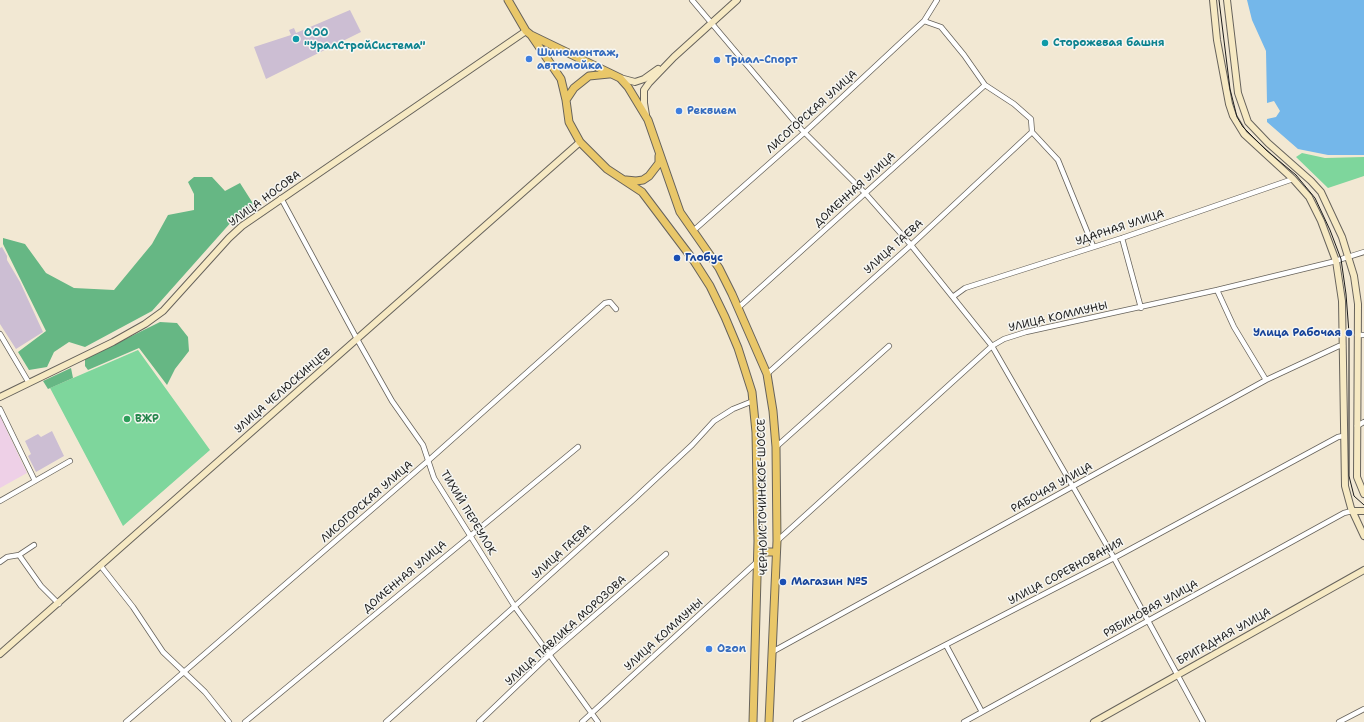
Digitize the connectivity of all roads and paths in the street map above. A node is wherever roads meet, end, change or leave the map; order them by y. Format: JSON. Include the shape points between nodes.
{"nodes":[{"id":1,"x":508,"y":0,"type":"edge"},
{"id":2,"x":692,"y":0,"type":"edge"},
{"id":3,"x":737,"y":0,"type":"edge"},
{"id":4,"x":936,"y":0,"type":"edge"},
{"id":5,"x":1214,"y":0,"type":"edge"},
{"id":6,"x":1227,"y":0,"type":"edge"},
{"id":7,"x":924,"y":21,"type":"junction"},
{"id":8,"x":711,"y":24,"type":"junction"},
{"id":9,"x":529,"y":33,"type":"junction"},
{"id":10,"x":674,"y":57,"type":"junction"},
{"id":11,"x":611,"y":74,"type":"junction"},
{"id":12,"x":620,"y":78,"type":"junction"},
{"id":13,"x":984,"y":84,"type":"junction"},
{"id":14,"x":566,"y":100,"type":"junction"},
{"id":15,"x":648,"y":120,"type":"junction"},
{"id":16,"x":805,"y":132,"type":"junction"},
{"id":17,"x":1032,"y":132,"type":"junction"},
{"id":18,"x":580,"y":142,"type":"junction"},
{"id":19,"x":659,"y":154,"type":"junction"},
{"id":20,"x":1293,"y":179,"type":"junction"},
{"id":21,"x":622,"y":180,"type":"junction"},
{"id":22,"x":865,"y":193,"type":"junction"},
{"id":23,"x":281,"y":198,"type":"junction"},
{"id":24,"x":693,"y":231,"type":"junction"},
{"id":25,"x":1122,"y":238,"type":"junction"},
{"id":26,"x":911,"y":245,"type":"junction"},
{"id":27,"x":1093,"y":246,"type":"junction"},
{"id":28,"x":1364,"y":252,"type":"edge"},
{"id":29,"x":1349,"y":256,"type":"junction"},
{"id":30,"x":1336,"y":261,"type":"junction"},
{"id":31,"x":1218,"y":290,"type":"junction"},
{"id":32,"x":954,"y":296,"type":"junction"},
{"id":33,"x":738,"y":308,"type":"junction"},
{"id":34,"x":1141,"y":308,"type":"junction"},
{"id":35,"x":616,"y":309,"type":"dead end"},
{"id":36,"x":0,"y":334,"type":"edge"},
{"id":37,"x":1361,"y":335,"type":"edge"},
{"id":38,"x":357,"y":339,"type":"junction"},
{"id":39,"x":889,"y":346,"type":"dead end"},
{"id":40,"x":992,"y":346,"type":"junction"},
{"id":41,"x":1343,"y":346,"type":"junction"},
{"id":42,"x":767,"y":374,"type":"junction"},
{"id":43,"x":1266,"y":380,"type":"junction"},
{"id":44,"x":29,"y":383,"type":"junction"},
{"id":45,"x":0,"y":397,"type":"edge"},
{"id":46,"x":753,"y":401,"type":"junction"},
{"id":47,"x":0,"y":409,"type":"edge"},
{"id":48,"x":1364,"y":422,"type":"edge"},
{"id":49,"x":1357,"y":426,"type":"junction"},
{"id":50,"x":1343,"y":436,"type":"junction"},
{"id":51,"x":578,"y":447,"type":"dead end"},
{"id":52,"x":776,"y":447,"type":"junction"},
{"id":53,"x":429,"y":460,"type":"junction"},
{"id":54,"x":70,"y":461,"type":"dead end"},
{"id":55,"x":35,"y":481,"type":"junction"},
{"id":56,"x":1072,"y":487,"type":"junction"},
{"id":57,"x":1364,"y":494,"type":"edge"},
{"id":58,"x":0,"y":501,"type":"edge"},
{"id":59,"x":1364,"y":511,"type":"edge"},
{"id":60,"x":1349,"y":512,"type":"junction"},
{"id":61,"x":470,"y":535,"type":"junction"},
{"id":62,"x":1364,"y":536,"type":"edge"},
{"id":63,"x":777,"y":541,"type":"junction"},
{"id":64,"x":34,"y":545,"type":"dead end"},
{"id":65,"x":758,"y":552,"type":"junction"},
{"id":66,"x":776,"y":552,"type":"junction"},
{"id":67,"x":666,"y":554,"type":"dead end"},
{"id":68,"x":19,"y":555,"type":"junction"},
{"id":69,"x":1114,"y":558,"type":"junction"},
{"id":70,"x":758,"y":560,"type":"junction"},
{"id":71,"x":0,"y":562,"type":"edge"},
{"id":72,"x":100,"y":565,"type":"junction"},
{"id":73,"x":1364,"y":570,"type":"edge"},
{"id":74,"x":59,"y":604,"type":"junction"},
{"id":75,"x":515,"y":607,"type":"junction"},
{"id":76,"x":1148,"y":620,"type":"junction"},
{"id":77,"x":946,"y":645,"type":"junction"},
{"id":78,"x":772,"y":652,"type":"junction"},
{"id":79,"x":0,"y":654,"type":"edge"},
{"id":80,"x":550,"y":654,"type":"junction"},
{"id":81,"x":184,"y":672,"type":"junction"},
{"id":82,"x":1177,"y":675,"type":"junction"},
{"id":83,"x":1364,"y":708,"type":"edge"},
{"id":84,"x":982,"y":712,"type":"junction"},
{"id":85,"x":591,"y":714,"type":"junction"},
{"id":86,"x":126,"y":722,"type":"edge"},
{"id":87,"x":230,"y":722,"type":"edge"},
{"id":88,"x":245,"y":722,"type":"edge"},
{"id":89,"x":386,"y":722,"type":"edge"},
{"id":90,"x":479,"y":722,"type":"edge"},
{"id":91,"x":582,"y":722,"type":"edge"},
{"id":92,"x":598,"y":722,"type":"edge"},
{"id":93,"x":753,"y":722,"type":"edge"},
{"id":94,"x":769,"y":722,"type":"edge"},
{"id":95,"x":796,"y":722,"type":"edge"},
{"id":96,"x":964,"y":722,"type":"edge"},
{"id":97,"x":1094,"y":722,"type":"edge"},
{"id":98,"x":1203,"y":722,"type":"edge"},
{"id":99,"x":1339,"y":722,"type":"edge"}],
"edges":[{"from":1,"to":9,"type":"main road"},
{"from":2,"to":8,"type":"street"},
{"from":3,"to":8,"type":"street"},
{"from":4,"to":7,"type":"street","name":"ЛИСОГОРСКАЯ УЛИЦА"},
{"from":5,"to":20,"type":"street","via":[[1217,40],[1228,104],[1233,116],[1244,134]]},
{"from":6,"to":29,"type":"street","via":[[1238,93],[1248,122],[1321,192]]},
{"from":7,"to":13,"type":"street","via":[[940,27]]},
{"from":7,"to":16,"type":"street","name":"ЛИСОГОРСКАЯ УЛИЦА"},
{"from":8,"to":10,"type":"street"},
{"from":8,"to":16,"type":"street"},
{"from":9,"to":11,"type":"main road"},
{"from":9,"to":14,"type":"main road","via":[[561,79]]},
{"from":9,"to":23,"type":"street","name":"УЛИЦА НОСОВА"},
{"from":10,"to":12,"type":"street","via":[[644,79],[635,82]]},
{"from":10,"to":15,"type":"street","via":[[644,90]]},
{"from":11,"to":12,"type":"main road"},
{"from":11,"to":14,"type":"main road","via":[[596,74],[584,79]]},
{"from":12,"to":15,"type":"main road"},
{"from":13,"to":17,"type":"street","via":[[1031,119]]},
{"from":13,"to":22,"type":"street","name":"ДОМЕННАЯ УЛИЦА"},
{"from":14,"to":18,"type":"main road","via":[[569,122]]},
{"from":15,"to":19,"type":"main road"},
{"from":16,"to":22,"type":"street"},
{"from":16,"to":24,"type":"street","name":"ЛИСОГОРСКАЯ УЛИЦА"},
{"from":17,"to":26,"type":"street","name":"УЛИЦА ГАЕВА"},
{"from":17,"to":27,"type":"street","via":[[1058,160]]},
{"from":18,"to":21,"type":"main road"},
{"from":18,"to":38,"type":"street","name":"УЛИЦА ЧЕЛЮСКИНЦЕВ"},
{"from":19,"to":21,"type":"main road","via":[[659,163],[649,176],[643,180]]},
{"from":19,"to":24,"type":"main road","name":"ЧЕРНОИСТОЧИНСКОЕ ШОССЕ","via":[[680,212]]},
{"from":20,"to":25,"type":"street","name":"УДАРНАЯ УЛИЦА"},
{"from":20,"to":30,"type":"street","via":[[1313,203]]},
{"from":21,"to":46,"type":"main road","name":"ЧЕРНОИСТОЧИНСКОЕ ШОССЕ","via":[[642,192],[654,205],[704,275],[738,348],[749,379]]},
{"from":22,"to":26,"type":"street"},
{"from":22,"to":33,"type":"street","name":"ДОМЕННАЯ УЛИЦА"},
{"from":23,"to":38,"type":"street","name":"ТИХИЙ ПЕРЕУЛОК"},
{"from":23,"to":44,"type":"street","name":"УЛИЦА НОСОВА","via":[[228,238],[155,317],[113,342]]},
{"from":24,"to":33,"type":"main road","name":"ЧЕРНОИСТОЧИНСКОЕ ШОССЕ","via":[[719,268]]},
{"from":25,"to":27,"type":"street","name":"УДАРНАЯ УЛИЦА"},
{"from":25,"to":34,"type":"street"},
{"from":26,"to":32,"type":"street"},
{"from":26,"to":42,"type":"street","name":"УЛИЦА ГАЕВА"},
{"from":27,"to":32,"type":"street","name":"УДАРНАЯ УЛИЦА","via":[[965,288]]},
{"from":28,"to":29,"type":"street","name":"УЛИЦА КОММУНЫ"},
{"from":29,"to":30,"type":"street","name":"УЛИЦА КОММУНЫ"},
{"from":29,"to":37,"type":"street","via":[[1357,289]]},
{"from":30,"to":31,"type":"street","name":"УЛИЦА КОММУНЫ"},
{"from":30,"to":41,"type":"street","via":[[1342,301]]},
{"from":31,"to":34,"type":"street","name":"УЛИЦА КОММУНЫ"},
{"from":31,"to":43,"type":"street","via":[[1234,327]]},
{"from":32,"to":40,"type":"street"},
{"from":33,"to":42,"type":"main road","name":"ЧЕРНОИСТОЧИНСКОЕ ШОССЕ"},
{"from":34,"to":40,"type":"street","name":"УЛИЦА КОММУНЫ","via":[[1026,332]]},
{"from":35,"to":53,"type":"street","name":"ЛИСОГОРСКАЯ УЛИЦА","via":[[610,302],[605,303]]},
{"from":36,"to":44,"type":"street"},
{"from":37,"to":49,"type":"street"},
{"from":38,"to":53,"type":"street","name":"ТИХИЙ ПЕРЕУЛОК","via":[[392,401],[423,445]]},
{"from":38,"to":72,"type":"street","name":"УЛИЦА ЧЕЛЮСКИНЦЕВ"},
{"from":39,"to":52,"type":"street"},
{"from":40,"to":56,"type":"street"},
{"from":40,"to":63,"type":"street","name":"УЛИЦА КОММУНЫ"},
{"from":41,"to":43,"type":"street","name":"РАБОЧАЯ УЛИЦА"},
{"from":41,"to":50,"type":"street"},
{"from":42,"to":52,"type":"main road","name":"ЧЕРНОИСТОЧИНСКОЕ ШОССЕ"},
{"from":43,"to":56,"type":"street","name":"РАБОЧАЯ УЛИЦА"},
{"from":44,"to":45,"type":"street","name":"УЛИЦА НОСОВА"},
{"from":46,"to":65,"type":"main road","name":"ЧЕРНОИСТОЧИНСКОЕ ШОССЕ"},
{"from":46,"to":75,"type":"street","name":"УЛИЦА ГАЕВА","via":[[732,409],[714,420],[676,460]]},
{"from":47,"to":55,"type":"street"},
{"from":48,"to":49,"type":"street"},
{"from":49,"to":57,"type":"street","via":[[1357,477]]},
{"from":50,"to":60,"type":"street"},
{"from":50,"to":69,"type":"street","name":"УЛИЦА СОРЕВНОВАНИЯ","via":[[1338,436]]},
{"from":51,"to":61,"type":"street","name":"ДОМЕННАЯ УЛИЦА"},
{"from":52,"to":63,"type":"main road","name":"ЧЕРНОИСТОЧИНСКОЕ ШОССЕ"},
{"from":53,"to":61,"type":"street","name":"ТИХИЙ ПЕРЕУЛОК","via":[[434,478]]},
{"from":53,"to":81,"type":"street","name":"ЛИСОГОРСКАЯ УЛИЦА"},
{"from":54,"to":55,"type":"street"},
{"from":55,"to":58,"type":"street"},
{"from":56,"to":69,"type":"street"},
{"from":56,"to":78,"type":"street","name":"РАБОЧАЯ УЛИЦА"},
{"from":59,"to":60,"type":"street"},
{"from":60,"to":62,"type":"street"},
{"from":60,"to":76,"type":"street","name":"РЯБИНОВАЯ УЛИЦА"},
{"from":61,"to":75,"type":"street","name":"ТИХИЙ ПЕРЕУЛОК"},
{"from":61,"to":88,"type":"street","name":"ДОМЕННАЯ УЛИЦА"},
{"from":63,"to":66,"type":"main road","name":"ЧЕРНОИСТОЧИНСКОЕ ШОССЕ"},
{"from":64,"to":68,"type":"street"},
{"from":65,"to":66,"type":"main road"},
{"from":65,"to":70,"type":"main road","name":"ЧЕРНОИСТОЧИНСКОЕ ШОССЕ"},
{"from":66,"to":78,"type":"main road","name":"ЧЕРНОИСТОЧИНСКОЕ ШОССЕ"},
{"from":67,"to":80,"type":"street","name":"УЛИЦА ПАВЛИКА МОРОЗОВА"},
{"from":68,"to":71,"type":"street","via":[[6,557]]},
{"from":68,"to":74,"type":"street","via":[[41,586]]},
{"from":69,"to":76,"type":"street"},
{"from":69,"to":77,"type":"street","name":"УЛИЦА СОРЕВНОВАНИЯ"},
{"from":70,"to":85,"type":"street","name":"УЛИЦА КОММУНЫ"},
{"from":70,"to":93,"type":"main road","name":"ЧЕРНОИСТОЧИНСКОЕ ШОССЕ"},
{"from":72,"to":74,"type":"street","name":"УЛИЦА ЧЕЛЮСКИНЦЕВ"},
{"from":72,"to":81,"type":"street","via":[[164,652]]},
{"from":73,"to":82,"type":"street","name":"БРИГАДНАЯ УЛИЦА"},
{"from":74,"to":79,"type":"street","name":"УЛИЦА ЧЕЛЮСКИНЦЕВ"},
{"from":75,"to":80,"type":"street","name":"ТИХИЙ ПЕРЕУЛОК"},
{"from":75,"to":89,"type":"street","name":"УЛИЦА ГАЕВА"},
{"from":76,"to":82,"type":"street"},
{"from":76,"to":84,"type":"street","name":"РЯБИНОВАЯ УЛИЦА"},
{"from":77,"to":84,"type":"street"},
{"from":77,"to":95,"type":"street","name":"УЛИЦА СОРЕВНОВАНИЯ"},
{"from":78,"to":94,"type":"main road","name":"ЧЕРНОИСТОЧИНСКОЕ ШОССЕ"},
{"from":80,"to":85,"type":"street","name":"ТИХИЙ ПЕРЕУЛОК"},
{"from":80,"to":90,"type":"street","name":"УЛИЦА ПАВЛИКА МОРОЗОВА"},
{"from":81,"to":86,"type":"street","name":"ЛИСОГОРСКАЯ УЛИЦА"},
{"from":81,"to":87,"type":"street"},
{"from":82,"to":97,"type":"street","name":"БРИГАДНАЯ УЛИЦА"},
{"from":82,"to":98,"type":"street"},
{"from":83,"to":99,"type":"street"},
{"from":84,"to":96,"type":"street","name":"РЯБИНОВАЯ УЛИЦА"},
{"from":85,"to":91,"type":"street","name":"УЛИЦА КОММУНЫ"},
{"from":85,"to":92,"type":"street","name":"ТИХИЙ ПЕРЕУЛОК"}]}
